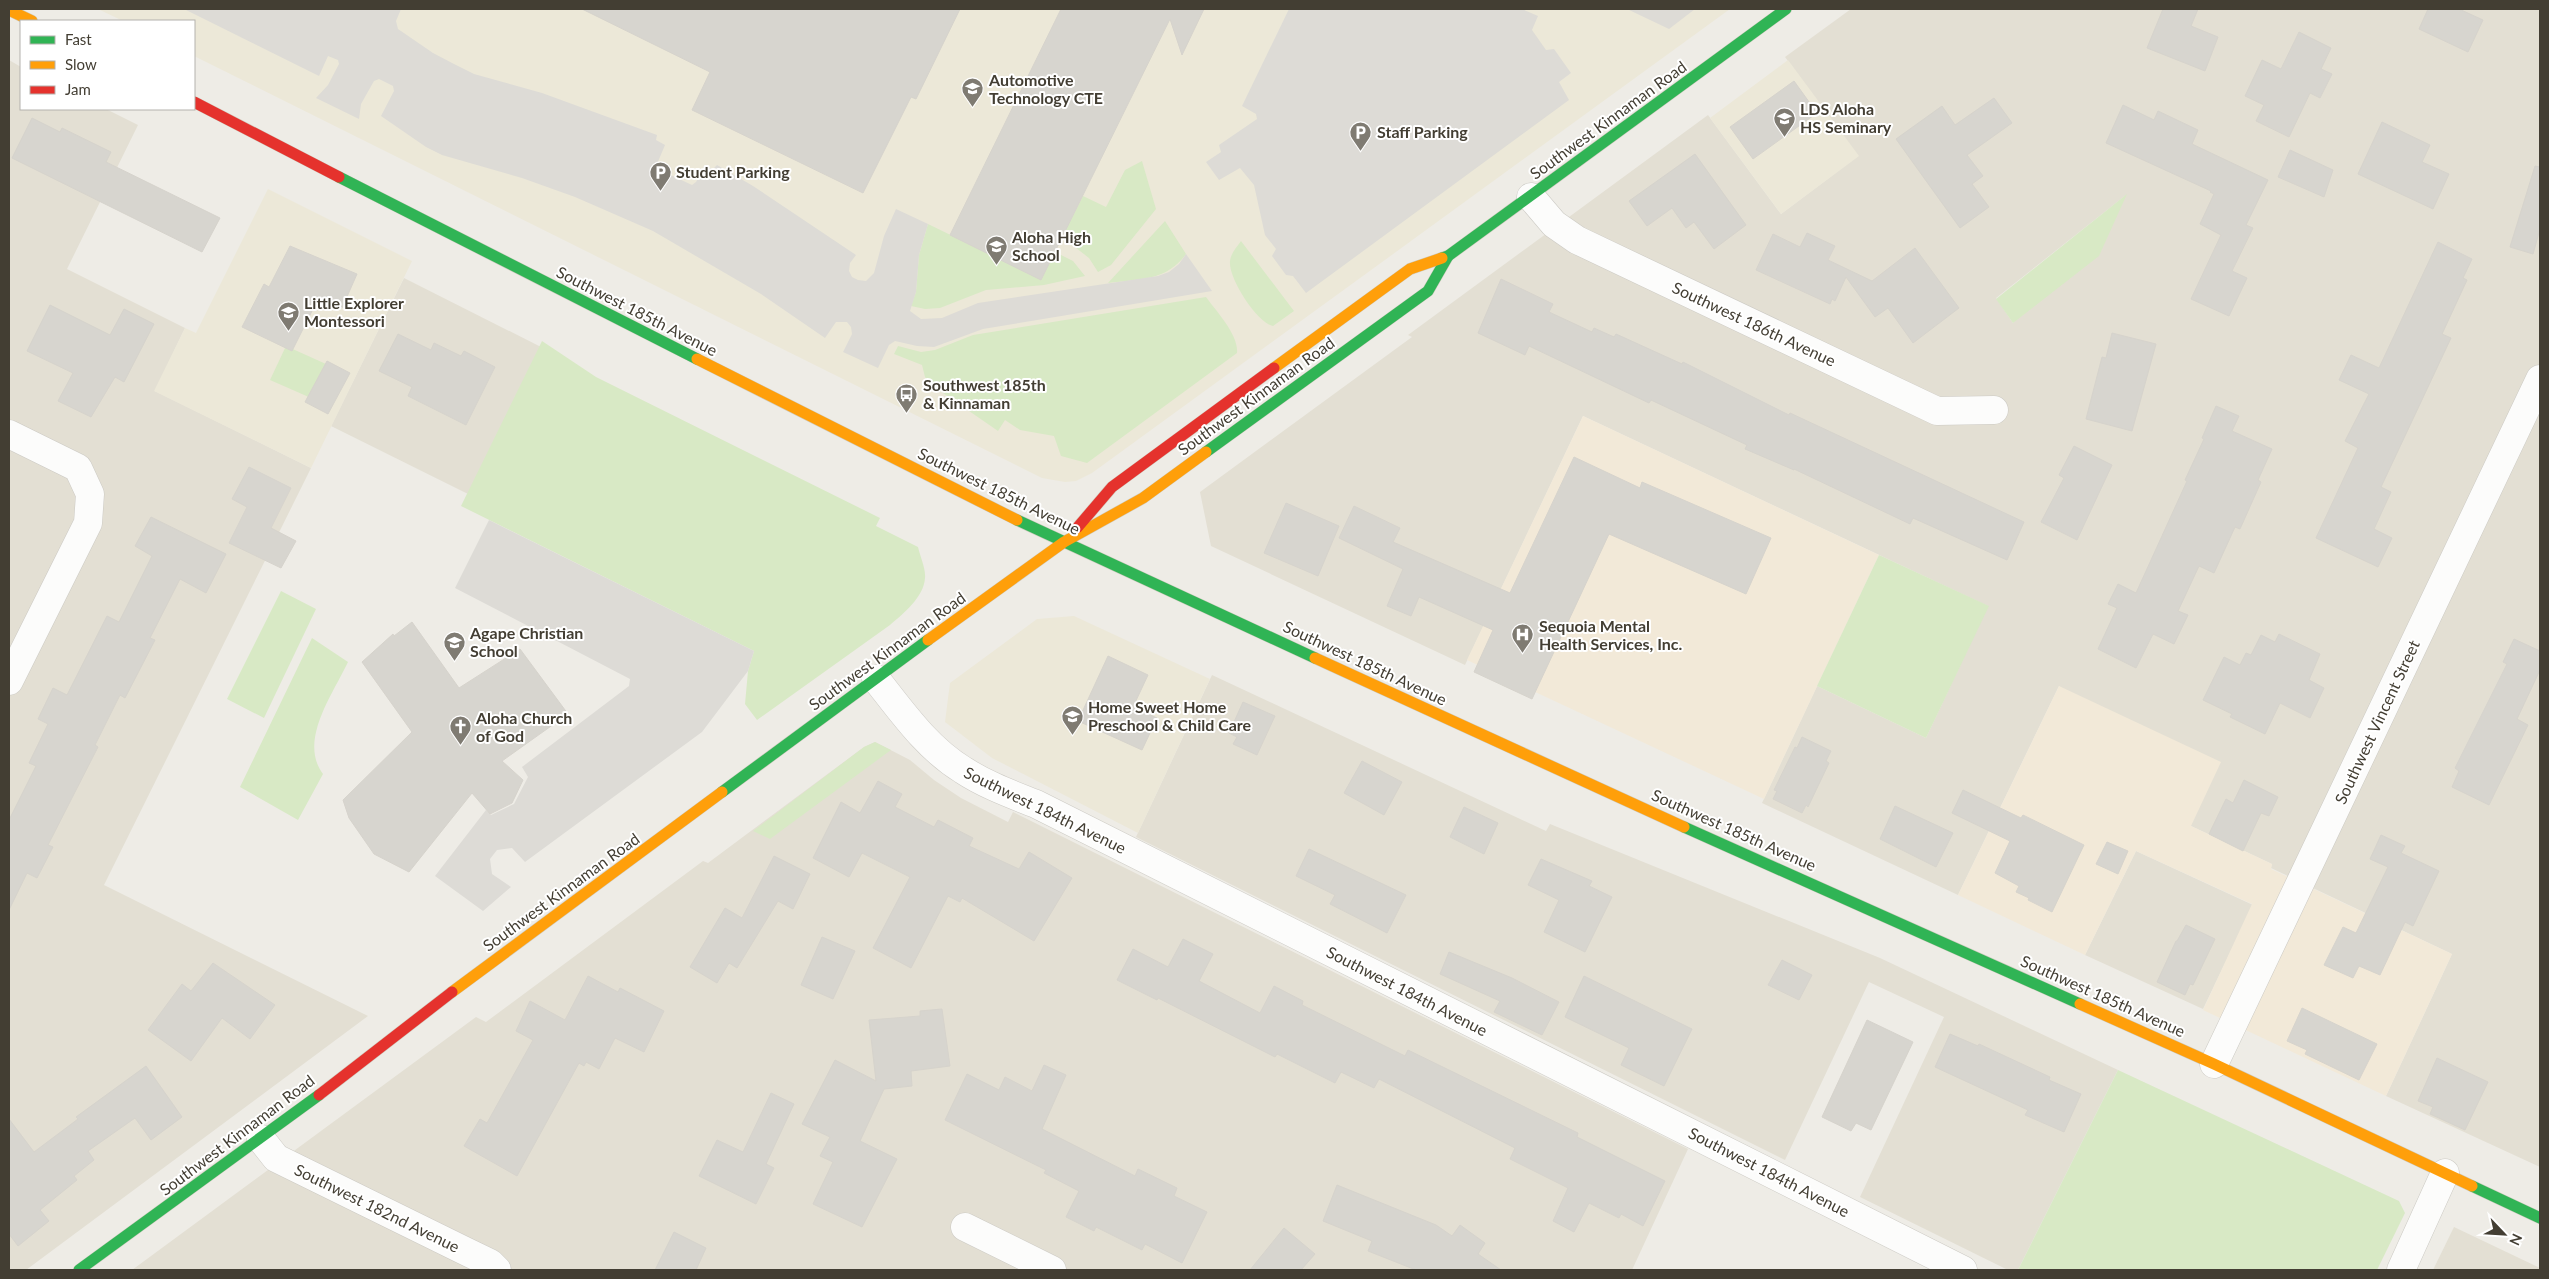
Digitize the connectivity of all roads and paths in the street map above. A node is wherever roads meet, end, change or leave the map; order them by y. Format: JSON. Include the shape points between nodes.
{"nodes":[{"id":1,"x":1786,"y":9,"type":"edge"},
{"id":2,"x":9,"y":10,"type":"edge"},
{"id":3,"x":30,"y":20,"type":"edge"},
{"id":4,"x":195,"y":103,"type":"edge"},
{"id":5,"x":1531,"y":197,"type":"junction"},
{"id":6,"x":1448,"y":256,"type":"junction"},
{"id":7,"x":2540,"y":379,"type":"edge"},
{"id":8,"x":1994,"y":410,"type":"dead end"},
{"id":9,"x":9,"y":434,"type":"edge"},
{"id":10,"x":1064,"y":542,"type":"junction"},
{"id":11,"x":876,"y":679,"type":"junction"},
{"id":12,"x":9,"y":681,"type":"edge"},
{"id":13,"x":2214,"y":1064,"type":"junction"},
{"id":14,"x":261,"y":1140,"type":"junction"},
{"id":15,"x":2445,"y":1172,"type":"junction"},
{"id":16,"x":2540,"y":1218,"type":"edge"},
{"id":17,"x":965,"y":1228,"type":"dead end"},
{"id":18,"x":79,"y":1270,"type":"edge"},
{"id":19,"x":497,"y":1270,"type":"edge"},
{"id":20,"x":1052,"y":1270,"type":"edge"},
{"id":21,"x":1963,"y":1270,"type":"edge"},
{"id":22,"x":2401,"y":1270,"type":"edge"}],
"edges":[{"from":1,"to":5,"type":"main road","name":"Southwest Kinnaman Road"},
{"from":2,"to":3,"type":"main road"},
{"from":4,"to":10,"type":"main road","name":"Southwest 185th Avenue","via":[[541,281]]},
{"from":5,"to":6,"type":"main road","name":"Southwest Kinnaman Road"},
{"from":5,"to":8,"type":"street","name":"Southwest 186th Avenue","via":[[1554,224],[1577,240],[1937,411]]},
{"from":6,"to":10,"type":"main road","name":"Southwest Kinnaman Road","via":[[1410,269],[1112,487]]},
{"from":6,"to":10,"type":"main road","name":"Southwest Kinnaman Road","via":[[1428,291],[1143,498]]},
{"from":7,"to":13,"type":"street","name":"Southwest Vincent Street"},
{"from":9,"to":12,"type":"street","via":[[78,468],[90,494],[88,522]]},
{"from":10,"to":11,"type":"main road","name":"Southwest Kinnaman Road"},
{"from":10,"to":13,"type":"main road","name":"Southwest 185th Avenue","via":[[1508,748]]},
{"from":11,"to":14,"type":"main road","name":"Southwest Kinnaman Road","via":[[493,961]]},
{"from":11,"to":21,"type":"street","name":"Southwest 184th Avenue","via":[[920,735],[961,770],[1036,804]]},
{"from":13,"to":15,"type":"main road","name":"Southwest 185th Avenue"},
{"from":14,"to":18,"type":"main road","name":"Southwest Kinnaman Road"},
{"from":14,"to":19,"type":"street","name":"Southwest 182nd Avenue","via":[[276,1158],[490,1263]]},
{"from":15,"to":16,"type":"main road","name":"Southwest 185th Avenue"},
{"from":15,"to":22,"type":"street"},
{"from":17,"to":20,"type":"street"}]}
